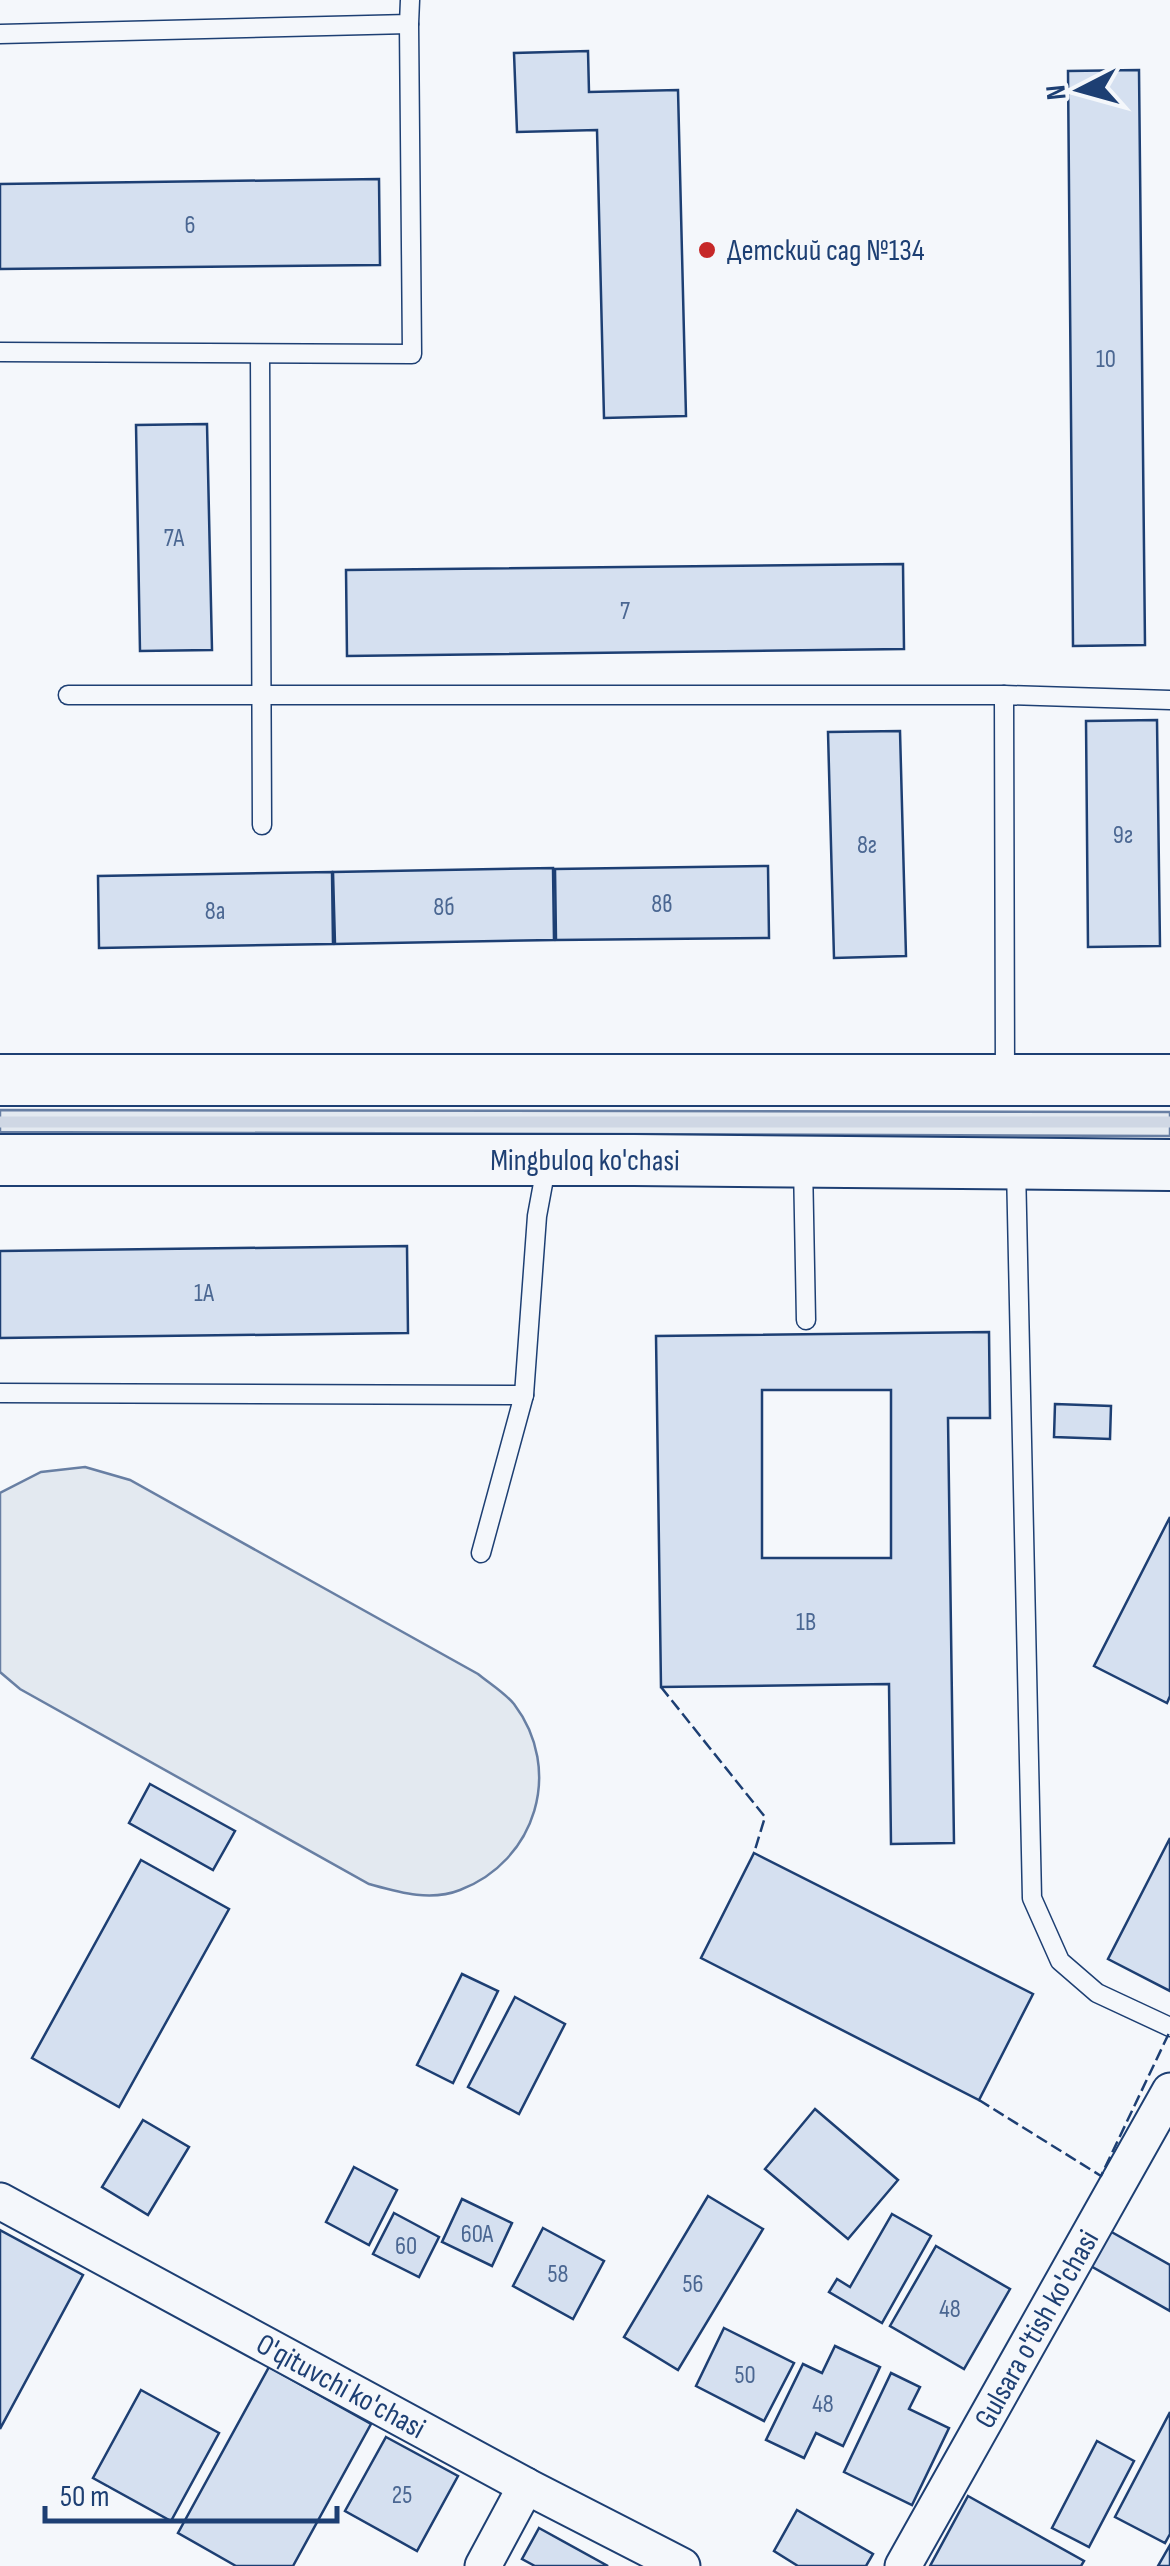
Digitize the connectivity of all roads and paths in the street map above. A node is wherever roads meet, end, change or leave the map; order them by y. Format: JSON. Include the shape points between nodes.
{"nodes":[{"id":1,"x":410,"y":0,"type":"edge"},
{"id":2,"x":409,"y":24,"type":"junction"},
{"id":3,"x":0,"y":34,"type":"edge"},
{"id":4,"x":0,"y":352,"type":"edge"},
{"id":5,"x":260,"y":354,"type":"junction"},
{"id":6,"x":68,"y":695,"type":"dead end"},
{"id":7,"x":262,"y":695,"type":"junction"},
{"id":8,"x":1004,"y":696,"type":"junction"},
{"id":9,"x":1170,"y":700,"type":"edge"},
{"id":10,"x":262,"y":825,"type":"dead end"},
{"id":11,"x":0,"y":1080,"type":"edge"},
{"id":12,"x":1005,"y":1080,"type":"junction"},
{"id":13,"x":1170,"y":1080,"type":"edge"},
{"id":14,"x":0,"y":1160,"type":"edge"},
{"id":15,"x":548,"y":1162,"type":"junction"},
{"id":16,"x":803,"y":1164,"type":"junction"},
{"id":17,"x":1016,"y":1164,"type":"junction"},
{"id":18,"x":1170,"y":1166,"type":"edge"},
{"id":19,"x":806,"y":1320,"type":"dead end"},
{"id":20,"x":0,"y":1392,"type":"edge"},
{"id":21,"x":524,"y":1395,"type":"junction"},
{"id":22,"x":481,"y":1553,"type":"dead end"},
{"id":23,"x":1170,"y":2028,"type":"edge"},
{"id":24,"x":1170,"y":2091,"type":"edge"},
{"id":25,"x":0,"y":2201,"type":"edge"},
{"id":26,"x":526,"y":2486,"type":"junction"},
{"id":27,"x":482,"y":2566,"type":"edge"},
{"id":28,"x":682,"y":2566,"type":"edge"},
{"id":29,"x":903,"y":2566,"type":"edge"}],
"edges":[{"from":1,"to":2,"type":"lane"},
{"from":2,"to":3,"type":"lane"},
{"from":2,"to":5,"type":"lane","via":[[412,354]]},
{"from":4,"to":5,"type":"lane"},
{"from":5,"to":7,"type":"lane"},
{"from":6,"to":7,"type":"lane"},
{"from":7,"to":8,"type":"lane"},
{"from":7,"to":10,"type":"lane"},
{"from":8,"to":9,"type":"lane"},
{"from":8,"to":12,"type":"lane"},
{"from":11,"to":12,"type":"main road"},
{"from":12,"to":13,"type":"main road"},
{"from":14,"to":15,"type":"main road","name":"Mingbuloq ko'chasi"},
{"from":15,"to":16,"type":"main road","name":"Mingbuloq ko'chasi"},
{"from":15,"to":21,"type":"lane","via":[[537,1216]]},
{"from":16,"to":17,"type":"main road","name":"Mingbuloq ko'chasi"},
{"from":16,"to":19,"type":"lane"},
{"from":17,"to":18,"type":"main road","name":"Mingbuloq ko'chasi"},
{"from":17,"to":23,"type":"lane","via":[[1032,1898],[1060,1961],[1097,1992]]},
{"from":20,"to":21,"type":"lane"},
{"from":21,"to":22,"type":"lane"},
{"from":24,"to":29,"type":"street","name":"Gulsara o'tish ko'chasi"},
{"from":25,"to":26,"type":"street","name":"O'qituvchi ko'chasi"},
{"from":26,"to":27,"type":"street"},
{"from":26,"to":28,"type":"street","name":"O'qituvchi ko'chasi"}]}
